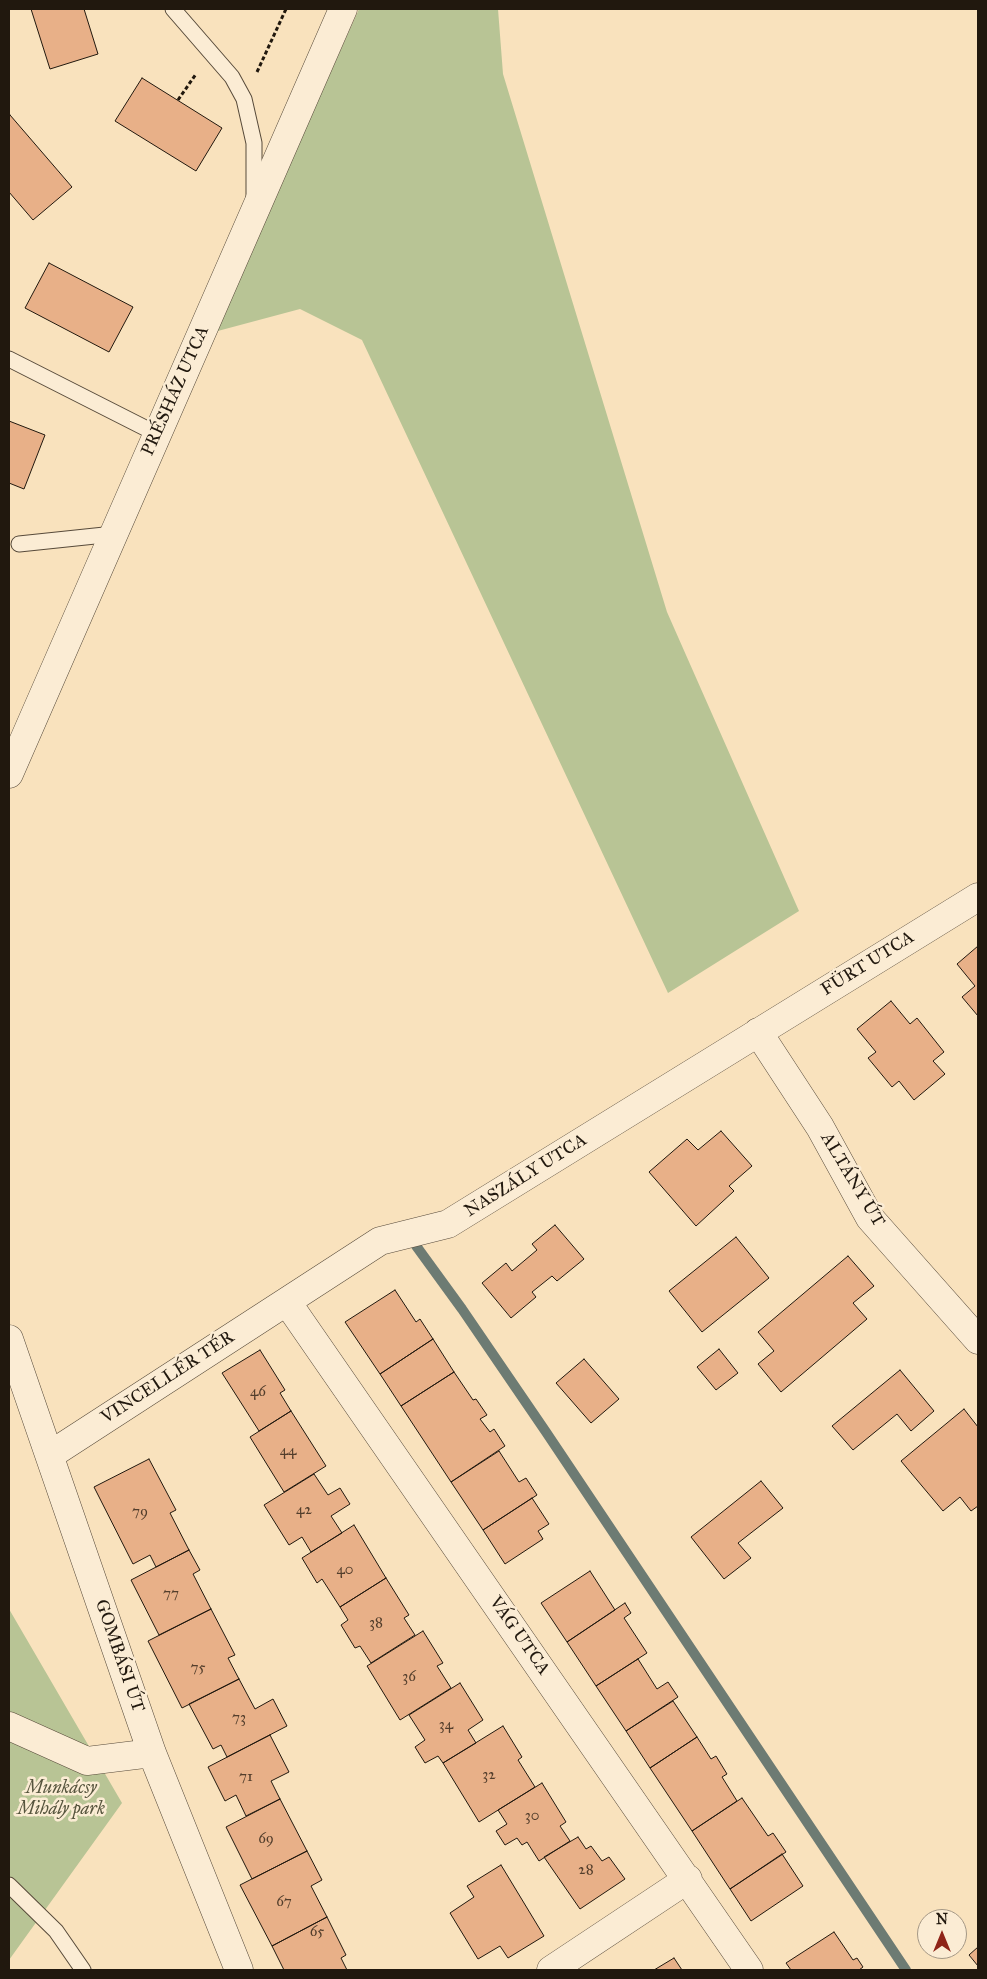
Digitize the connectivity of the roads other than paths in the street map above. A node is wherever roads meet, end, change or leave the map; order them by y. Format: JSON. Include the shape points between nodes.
{"nodes":[{"id":1,"x":173,"y":9,"type":"edge"},
{"id":2,"x":343,"y":9,"type":"edge"},
{"id":3,"x":255,"y":211,"type":"junction"},
{"id":4,"x":9,"y":359,"type":"edge"},
{"id":5,"x":157,"y":434,"type":"junction"},
{"id":6,"x":114,"y":534,"type":"junction"},
{"id":7,"x":19,"y":544,"type":"dead end"},
{"id":8,"x":9,"y":774,"type":"edge"},
{"id":9,"x":978,"y":896,"type":"edge"},
{"id":10,"x":758,"y":1032,"type":"junction"},
{"id":11,"x":287,"y":1302,"type":"junction"},
{"id":12,"x":9,"y":1339,"type":"edge"},
{"id":13,"x":978,"y":1340,"type":"edge"},
{"id":14,"x":50,"y":1455,"type":"junction"},
{"id":15,"x":9,"y":1726,"type":"edge"},
{"id":16,"x":152,"y":1753,"type":"junction"},
{"id":17,"x":688,"y":1879,"type":"junction"},
{"id":18,"x":9,"y":1885,"type":"edge"},
{"id":19,"x":83,"y":1970,"type":"edge"},
{"id":20,"x":239,"y":1970,"type":"edge"},
{"id":21,"x":551,"y":1970,"type":"edge"},
{"id":22,"x":749,"y":1970,"type":"edge"}],
"edges":[{"from":1,"to":3,"type":"lane","via":[[232,77],[244,99],[254,143]]},
{"from":2,"to":3,"type":"street","name":"PRÉSHÁZ UTCA"},
{"from":3,"to":5,"type":"street","name":"PRÉSHÁZ UTCA"},
{"from":4,"to":5,"type":"lane"},
{"from":5,"to":6,"type":"street","name":"PRÉSHÁZ UTCA"},
{"from":6,"to":7,"type":"lane"},
{"from":6,"to":8,"type":"street","name":"PRÉSHÁZ UTCA"},
{"from":9,"to":10,"type":"street","name":"FÜRT UTCA"},
{"from":10,"to":11,"type":"street","name":"NASZÁLY UTCA","via":[[448,1224],[380,1241]]},
{"from":10,"to":13,"type":"street","name":"ALTÁNY ÚT","via":[[820,1127],[870,1218]]},
{"from":11,"to":14,"type":"street","name":"VINCELLÉR TÉR"},
{"from":11,"to":17,"type":"street","name":"VÁG UTCA"},
{"from":12,"to":14,"type":"street","name":"GOMBÁSI ÚT"},
{"from":14,"to":16,"type":"street","name":"GOMBÁSI ÚT"},
{"from":15,"to":16,"type":"street","via":[[87,1761]]},
{"from":16,"to":20,"type":"street","name":"GOMBÁSI ÚT"},
{"from":17,"to":21,"type":"street"},
{"from":17,"to":22,"type":"street","name":"VÁG UTCA"},
{"from":18,"to":19,"type":"lane","via":[[56,1931]]}]}
